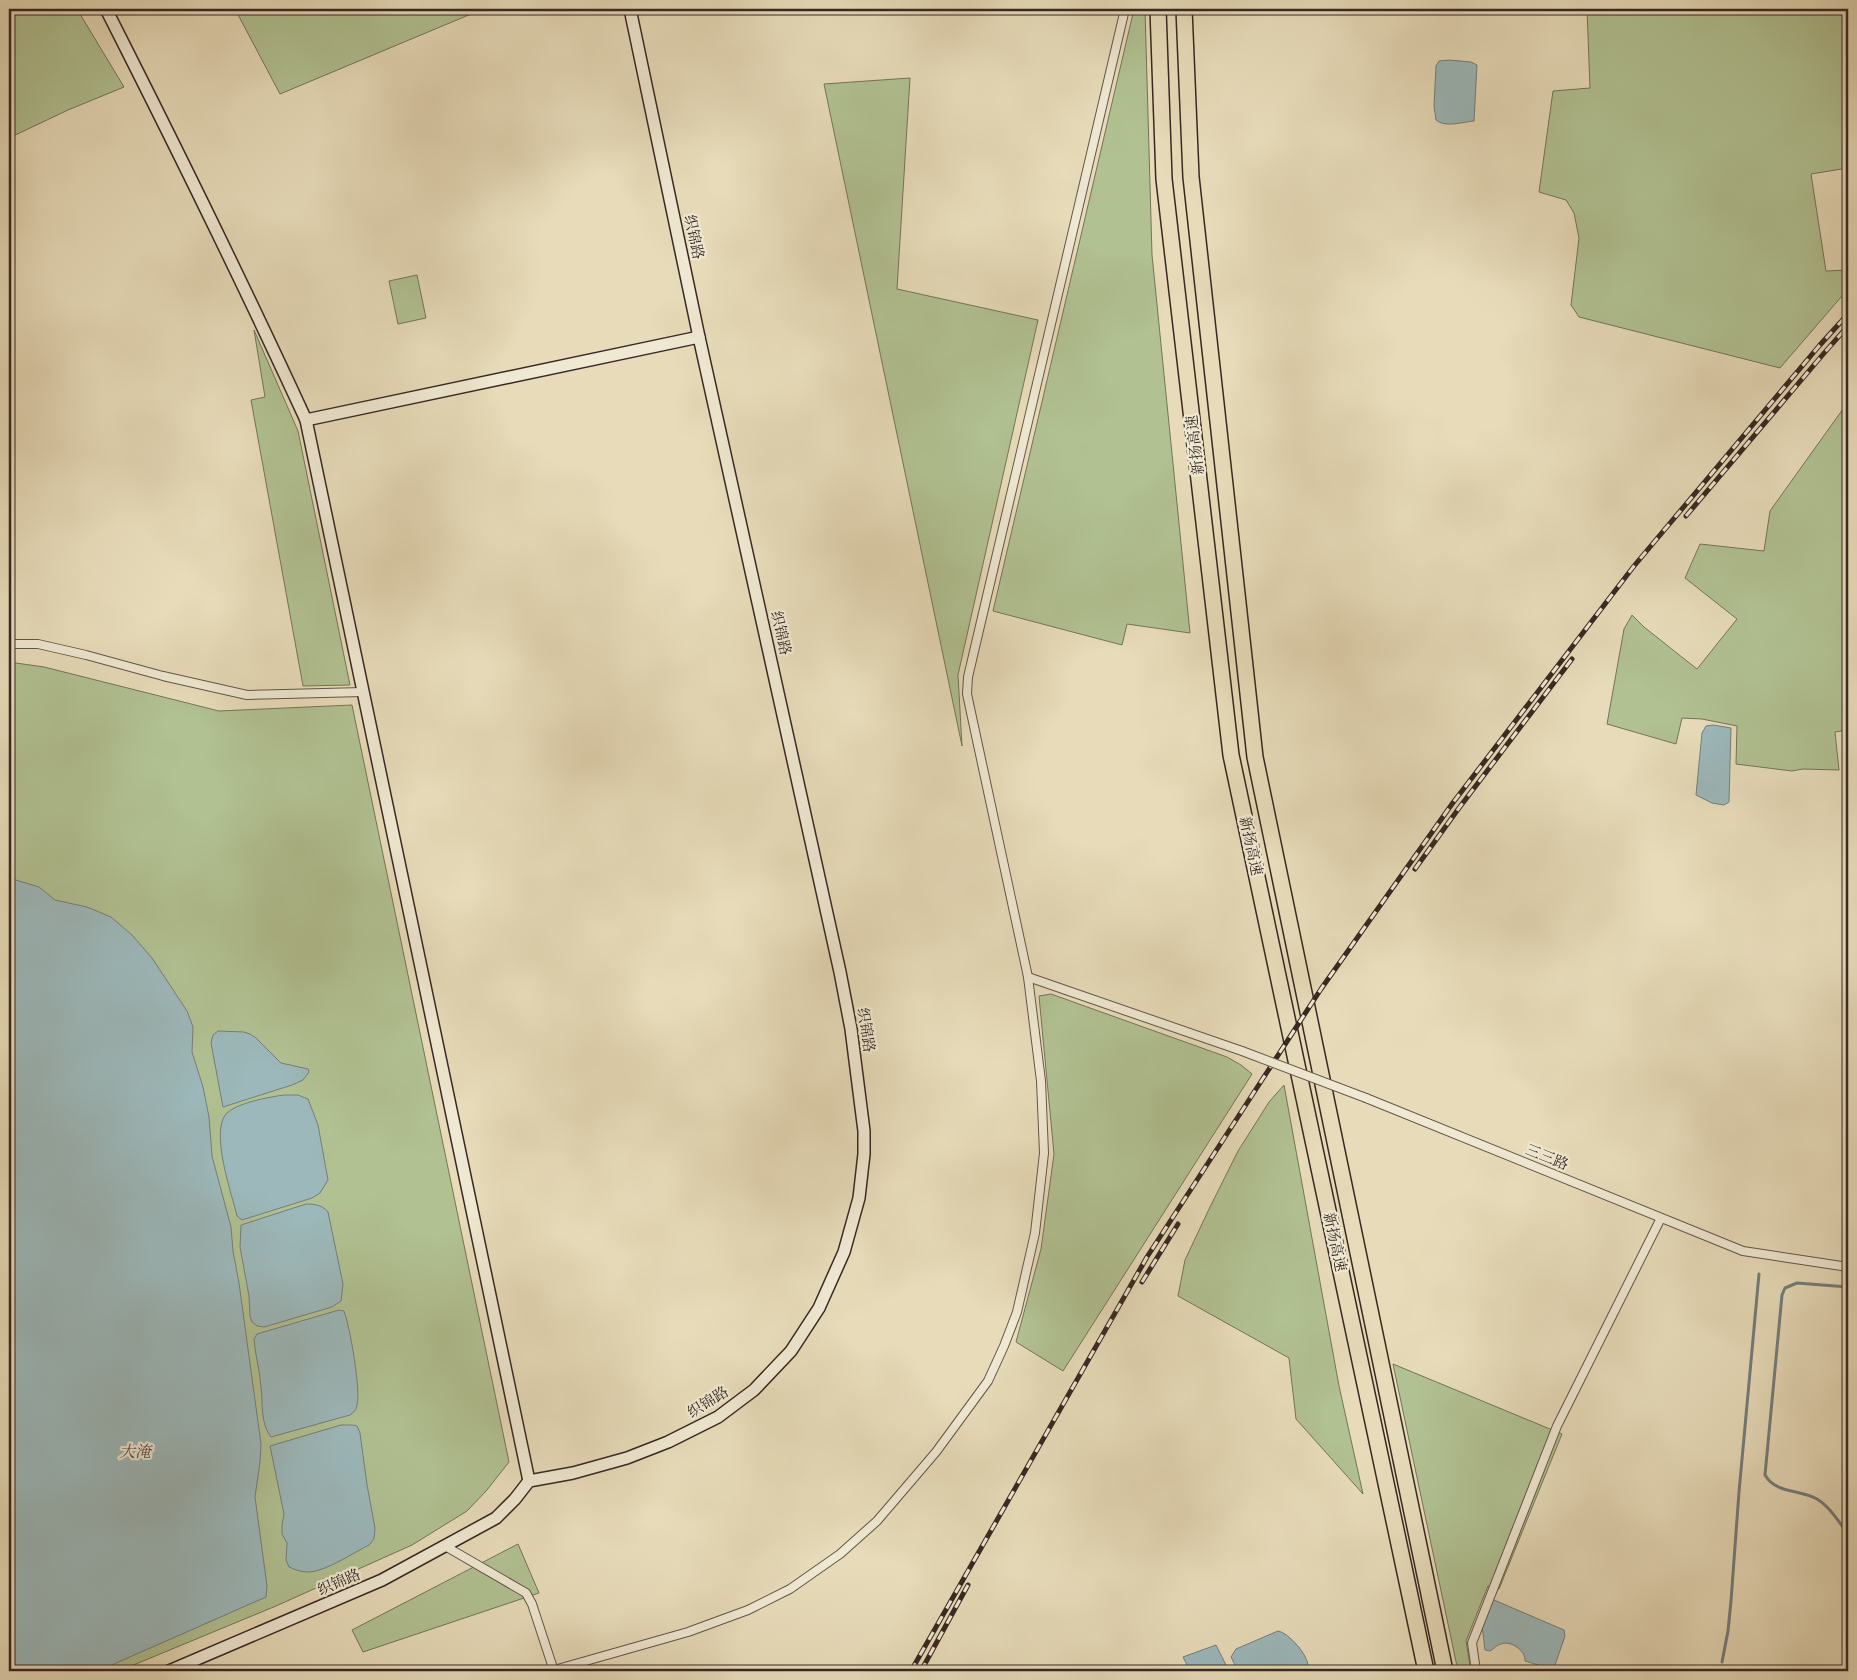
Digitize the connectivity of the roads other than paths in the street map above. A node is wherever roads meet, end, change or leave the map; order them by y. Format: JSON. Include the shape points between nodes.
{"nodes":[{"id":1,"x":106,"y":9,"type":"edge"},
{"id":2,"x":630,"y":9,"type":"edge"},
{"id":3,"x":1125,"y":9,"type":"edge"},
{"id":4,"x":1158,"y":9,"type":"edge"},
{"id":5,"x":1184,"y":9,"type":"edge"},
{"id":6,"x":700,"y":337,"type":"junction"},
{"id":7,"x":306,"y":420,"type":"junction"},
{"id":8,"x":9,"y":644,"type":"edge"},
{"id":9,"x":362,"y":692,"type":"junction"},
{"id":10,"x":1028,"y":977,"type":"junction"},
{"id":11,"x":1661,"y":1218,"type":"junction"},
{"id":12,"x":1848,"y":1267,"type":"edge"},
{"id":13,"x":529,"y":1481,"type":"junction"},
{"id":14,"x":445,"y":1546,"type":"junction"},
{"id":15,"x":554,"y":1670,"type":"edge"},
{"id":16,"x":169,"y":1671,"type":"edge"},
{"id":17,"x":1426,"y":1671,"type":"edge"},
{"id":18,"x":1445,"y":1671,"type":"edge"},
{"id":19,"x":1476,"y":1671,"type":"edge"}],
"edges":[{"from":1,"to":7,"type":"street","via":[[237,271]]},
{"from":2,"to":6,"type":"street","name":"织锦路"},
{"from":3,"to":10,"type":"street","via":[[968,677],[967,694]]},
{"from":4,"to":17,"type":"highway","name":"新扬高速","via":[[1164,179],[1232,755]]},
{"from":5,"to":18,"type":"highway","name":"新扬高速","via":[[1191,177],[1255,757]]},
{"from":6,"to":7,"type":"street"},
{"from":6,"to":13,"type":"street","name":"织锦路","via":[[852,1029],[864,1131],[859,1198],[844,1252],[819,1308],[791,1351],[754,1390],[718,1416],[668,1442],[627,1458]]},
{"from":7,"to":9,"type":"street"},
{"from":8,"to":9,"type":"street","via":[[38,644],[247,695]]},
{"from":9,"to":13,"type":"street"},
{"from":10,"to":11,"type":"street","name":"三三路","bridge":true,"via":[[1366,1098]]},
{"from":10,"to":15,"type":"street","via":[[1041,1081],[1044,1152],[1035,1233],[1017,1312],[988,1381],[936,1452],[877,1521],[840,1554],[790,1589],[748,1610],[688,1632]]},
{"from":11,"to":12,"type":"street","name":"三三路","via":[[1743,1251]]},
{"from":11,"to":19,"type":"street","via":[[1557,1426],[1472,1643]]},
{"from":13,"to":14,"type":"street","name":"织锦路","via":[[496,1518]]},
{"from":14,"to":15,"type":"street","via":[[526,1593]]},
{"from":14,"to":16,"type":"street","name":"织锦路","via":[[382,1580]]}]}
